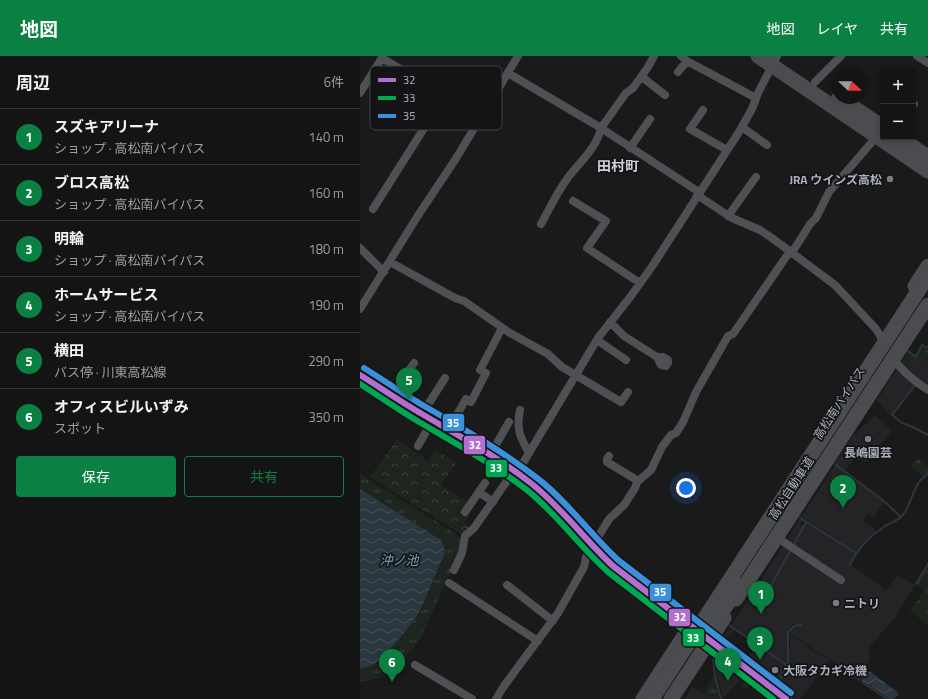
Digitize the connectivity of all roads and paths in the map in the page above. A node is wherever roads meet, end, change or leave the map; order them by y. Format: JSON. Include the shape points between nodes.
{"nodes":[{"id":1,"x":518,"y":56,"type":"edge"},
{"id":2,"x":654,"y":56,"type":"edge"},
{"id":3,"x":758,"y":56,"type":"edge"},
{"id":4,"x":841,"y":56,"type":"edge"},
{"id":5,"x":917,"y":56,"type":"edge"},
{"id":6,"x":383,"y":57,"type":"edge"},
{"id":7,"x":684,"y":58,"type":"edge"},
{"id":8,"x":776,"y":59,"type":"edge"},
{"id":9,"x":928,"y":63,"type":"edge"},
{"id":10,"x":377,"y":66,"type":"edge"},
{"id":11,"x":397,"y":66,"type":"edge"},
{"id":12,"x":678,"y":72,"type":"dead end"},
{"id":13,"x":508,"y":73,"type":"junction"},
{"id":14,"x":370,"y":77,"type":"edge"},
{"id":15,"x":642,"y":77,"type":"junction"},
{"id":16,"x":815,"y":82,"type":"junction"},
{"id":17,"x":502,"y":83,"type":"edge"},
{"id":18,"x":360,"y":93,"type":"edge"},
{"id":19,"x":832,"y":94,"type":"edge"},
{"id":20,"x":665,"y":95,"type":"dead end"},
{"id":21,"x":756,"y":98,"type":"junction"},
{"id":22,"x":845,"y":104,"type":"edge"},
{"id":23,"x":703,"y":110,"type":"dead end"},
{"id":24,"x":650,"y":119,"type":"dead end"},
{"id":25,"x":601,"y":128,"type":"junction"},
{"id":26,"x":742,"y":128,"type":"junction"},
{"id":27,"x":423,"y":130,"type":"edge"},
{"id":28,"x":473,"y":130,"type":"edge"},
{"id":29,"x":880,"y":132,"type":"edge"},
{"id":30,"x":890,"y":140,"type":"edge"},
{"id":31,"x":902,"y":140,"type":"edge"},
{"id":32,"x":767,"y":145,"type":"dead end"},
{"id":33,"x":630,"y":148,"type":"junction"},
{"id":34,"x":727,"y":150,"type":"junction"},
{"id":35,"x":928,"y":157,"type":"edge"},
{"id":36,"x":928,"y":171,"type":"edge"},
{"id":37,"x":756,"y":177,"type":"dead end"},
{"id":38,"x":698,"y":194,"type":"junction"},
{"id":39,"x":573,"y":201,"type":"dead end"},
{"id":40,"x":374,"y":209,"type":"dead end"},
{"id":41,"x":728,"y":216,"type":"junction"},
{"id":42,"x":541,"y":224,"type":"dead end"},
{"id":43,"x":360,"y":248,"type":"edge"},
{"id":44,"x":791,"y":252,"type":"junction"},
{"id":45,"x":390,"y":262,"type":"junction"},
{"id":46,"x":928,"y":266,"type":"edge"},
{"id":47,"x":384,"y":272,"type":"junction"},
{"id":48,"x":928,"y":276,"type":"edge"},
{"id":49,"x":640,"y":283,"type":"junction"},
{"id":50,"x":928,"y":296,"type":"edge"},
{"id":51,"x":928,"y":305,"type":"edge"},
{"id":52,"x":360,"y":309,"type":"edge"},
{"id":53,"x":610,"y":322,"type":"junction"},
{"id":54,"x":502,"y":328,"type":"junction"},
{"id":55,"x":881,"y":338,"type":"junction"},
{"id":56,"x":597,"y":340,"type":"junction"},
{"id":57,"x":657,"y":356,"type":"dead end"},
{"id":58,"x":893,"y":358,"type":"junction"},
{"id":59,"x":626,"y":360,"type":"dead end"},
{"id":60,"x":414,"y":363,"type":"dead end"},
{"id":61,"x":360,"y":375,"type":"edge"},
{"id":62,"x":575,"y":375,"type":"junction"},
{"id":63,"x":445,"y":378,"type":"dead end"},
{"id":64,"x":928,"y":390,"type":"edge"},
{"id":65,"x":628,"y":392,"type":"dead end"},
{"id":66,"x":392,"y":395,"type":"junction"},
{"id":67,"x":520,"y":410,"type":"dead end"},
{"id":68,"x":427,"y":418,"type":"junction"},
{"id":69,"x":509,"y":422,"type":"dead end"},
{"id":70,"x":448,"y":430,"type":"junction"},
{"id":71,"x":418,"y":446,"type":"dead end"},
{"id":72,"x":529,"y":453,"type":"junction"},
{"id":73,"x":490,"y":455,"type":"junction"},
{"id":74,"x":608,"y":456,"type":"dead end"},
{"id":75,"x":515,"y":472,"type":"junction"},
{"id":76,"x":637,"y":482,"type":"junction"},
{"id":77,"x":485,"y":483,"type":"dead end"},
{"id":78,"x":479,"y":492,"type":"junction"},
{"id":79,"x":492,"y":502,"type":"junction"},
{"id":80,"x":465,"y":512,"type":"dead end"},
{"id":81,"x":776,"y":537,"type":"junction"},
{"id":82,"x":593,"y":547,"type":"junction"},
{"id":83,"x":454,"y":570,"type":"dead end"},
{"id":84,"x":841,"y":580,"type":"dead end"},
{"id":85,"x":449,"y":583,"type":"dead end"},
{"id":86,"x":507,"y":585,"type":"dead end"},
{"id":87,"x":553,"y":621,"type":"junction"},
{"id":88,"x":691,"y":626,"type":"junction"},
{"id":89,"x":710,"y":640,"type":"junction"},
{"id":90,"x":538,"y":641,"type":"junction"},
{"id":91,"x":415,"y":665,"type":"dead end"},
{"id":92,"x":472,"y":699,"type":"edge"},
{"id":93,"x":496,"y":699,"type":"edge"},
{"id":94,"x":643,"y":699,"type":"edge"},
{"id":95,"x":651,"y":699,"type":"edge"},
{"id":96,"x":665,"y":699,"type":"edge"},
{"id":97,"x":671,"y":699,"type":"edge"},
{"id":98,"x":786,"y":699,"type":"edge"}],
"edges":[{"from":1,"to":13,"type":"street"},
{"from":2,"to":15,"type":"street"},
{"from":3,"to":8,"type":"highway"},
{"from":4,"to":16,"type":"street"},
{"from":5,"to":9,"type":"street"},
{"from":6,"to":10,"type":"street"},
{"from":6,"to":11,"type":"street"},
{"from":7,"to":12,"type":"street"},
{"from":7,"to":21,"type":"street"},
{"from":8,"to":16,"type":"highway"},
{"from":8,"to":21,"type":"street"},
{"from":8,"to":29,"type":"highway"},
{"from":13,"to":17,"type":"street"},
{"from":13,"to":25,"type":"street"},
{"from":14,"to":18,"type":"street"},
{"from":15,"to":20,"type":"street"},
{"from":15,"to":25,"type":"street","via":[[626,93]]},
{"from":16,"to":19,"type":"highway"},
{"from":21,"to":26,"type":"street"},
{"from":22,"to":29,"type":"highway"},
{"from":23,"to":34,"type":"street","via":[[690,129]]},
{"from":24,"to":33,"type":"street"},
{"from":25,"to":33,"type":"street"},
{"from":25,"to":42,"type":"street","via":[[585,158],[570,175]]},
{"from":26,"to":32,"type":"street"},
{"from":26,"to":34,"type":"street"},
{"from":27,"to":40,"type":"street"},
{"from":28,"to":45,"type":"street"},
{"from":29,"to":44,"type":"street","via":[[829,192],[816,218]]},
{"from":30,"to":36,"type":"highway"},
{"from":31,"to":35,"type":"highway"},
{"from":33,"to":38,"type":"street"},
{"from":34,"to":38,"type":"street"},
{"from":37,"to":41,"type":"street"},
{"from":38,"to":41,"type":"street"},
{"from":38,"to":49,"type":"street"},
{"from":39,"to":49,"type":"street","via":[[606,221],[587,248]]},
{"from":41,"to":44,"type":"street","via":[[760,230]]},
{"from":43,"to":47,"type":"street"},
{"from":44,"to":55,"type":"street","via":[[836,285],[868,319]]},
{"from":44,"to":76,"type":"street","via":[[733,334],[728,336],[696,392],[683,422],[662,447],[651,470]]},
{"from":45,"to":47,"type":"street"},
{"from":45,"to":54,"type":"street","via":[[464,301]]},
{"from":46,"to":55,"type":"highway","name":"高松南バイパス"},
{"from":47,"to":52,"type":"street"},
{"from":48,"to":95,"type":"highway","name":"高松自動車道","bridge":true},
{"from":49,"to":53,"type":"street"},
{"from":50,"to":96,"type":"highway","name":"高松自動車道","bridge":true},
{"from":51,"to":58,"type":"highway","name":"高松南バイパス"},
{"from":53,"to":56,"type":"street"},
{"from":53,"to":57,"type":"street","via":[[624,336]]},
{"from":54,"to":62,"type":"street","via":[[548,354]]},
{"from":54,"to":70,"type":"street","via":[[480,370],[486,373],[470,402],[466,400]]},
{"from":55,"to":58,"type":"street"},
{"from":55,"to":88,"type":"highway","name":"高松南バイパス"},
{"from":56,"to":59,"type":"street"},
{"from":56,"to":62,"type":"street"},
{"from":58,"to":64,"type":"street","via":[[897,365]]},
{"from":58,"to":81,"type":"highway","name":"高松南バイパス"},
{"from":60,"to":66,"type":"street"},
{"from":61,"to":66,"type":"main road"},
{"from":62,"to":65,"type":"street","via":[[620,402]]},
{"from":62,"to":72,"type":"street"},
{"from":63,"to":68,"type":"street"},
{"from":66,"to":68,"type":"main road"},
{"from":67,"to":72,"type":"street","via":[[519,437]]},
{"from":68,"to":70,"type":"main road"},
{"from":68,"to":71,"type":"street"},
{"from":69,"to":73,"type":"street"},
{"from":70,"to":73,"type":"main road"},
{"from":72,"to":75,"type":"street"},
{"from":73,"to":75,"type":"main road"},
{"from":74,"to":76,"type":"street","via":[[607,462]]},
{"from":75,"to":79,"type":"street"},
{"from":75,"to":82,"type":"main road","via":[[547,498]]},
{"from":76,"to":82,"type":"street","via":[[624,505],[609,519]]},
{"from":77,"to":78,"type":"street"},
{"from":78,"to":79,"type":"street"},
{"from":78,"to":80,"type":"street"},
{"from":79,"to":83,"type":"street","via":[[474,528],[465,536],[462,553]]},
{"from":81,"to":84,"type":"street"},
{"from":81,"to":89,"type":"highway","name":"高松南バイパス"},
{"from":82,"to":87,"type":"street"},
{"from":82,"to":88,"type":"main road","via":[[613,566]]},
{"from":85,"to":90,"type":"street"},
{"from":86,"to":87,"type":"street"},
{"from":87,"to":90,"type":"street"},
{"from":88,"to":89,"type":"main road"},
{"from":88,"to":94,"type":"highway","name":"高松南バイパス"},
{"from":88,"to":95,"type":"highway","via":[[684,648]]},
{"from":89,"to":96,"type":"highway","via":[[694,655]]},
{"from":89,"to":97,"type":"highway","name":"高松南バイパス"},
{"from":89,"to":98,"type":"street"},
{"from":90,"to":93,"type":"street"},
{"from":91,"to":92,"type":"street"}]}
